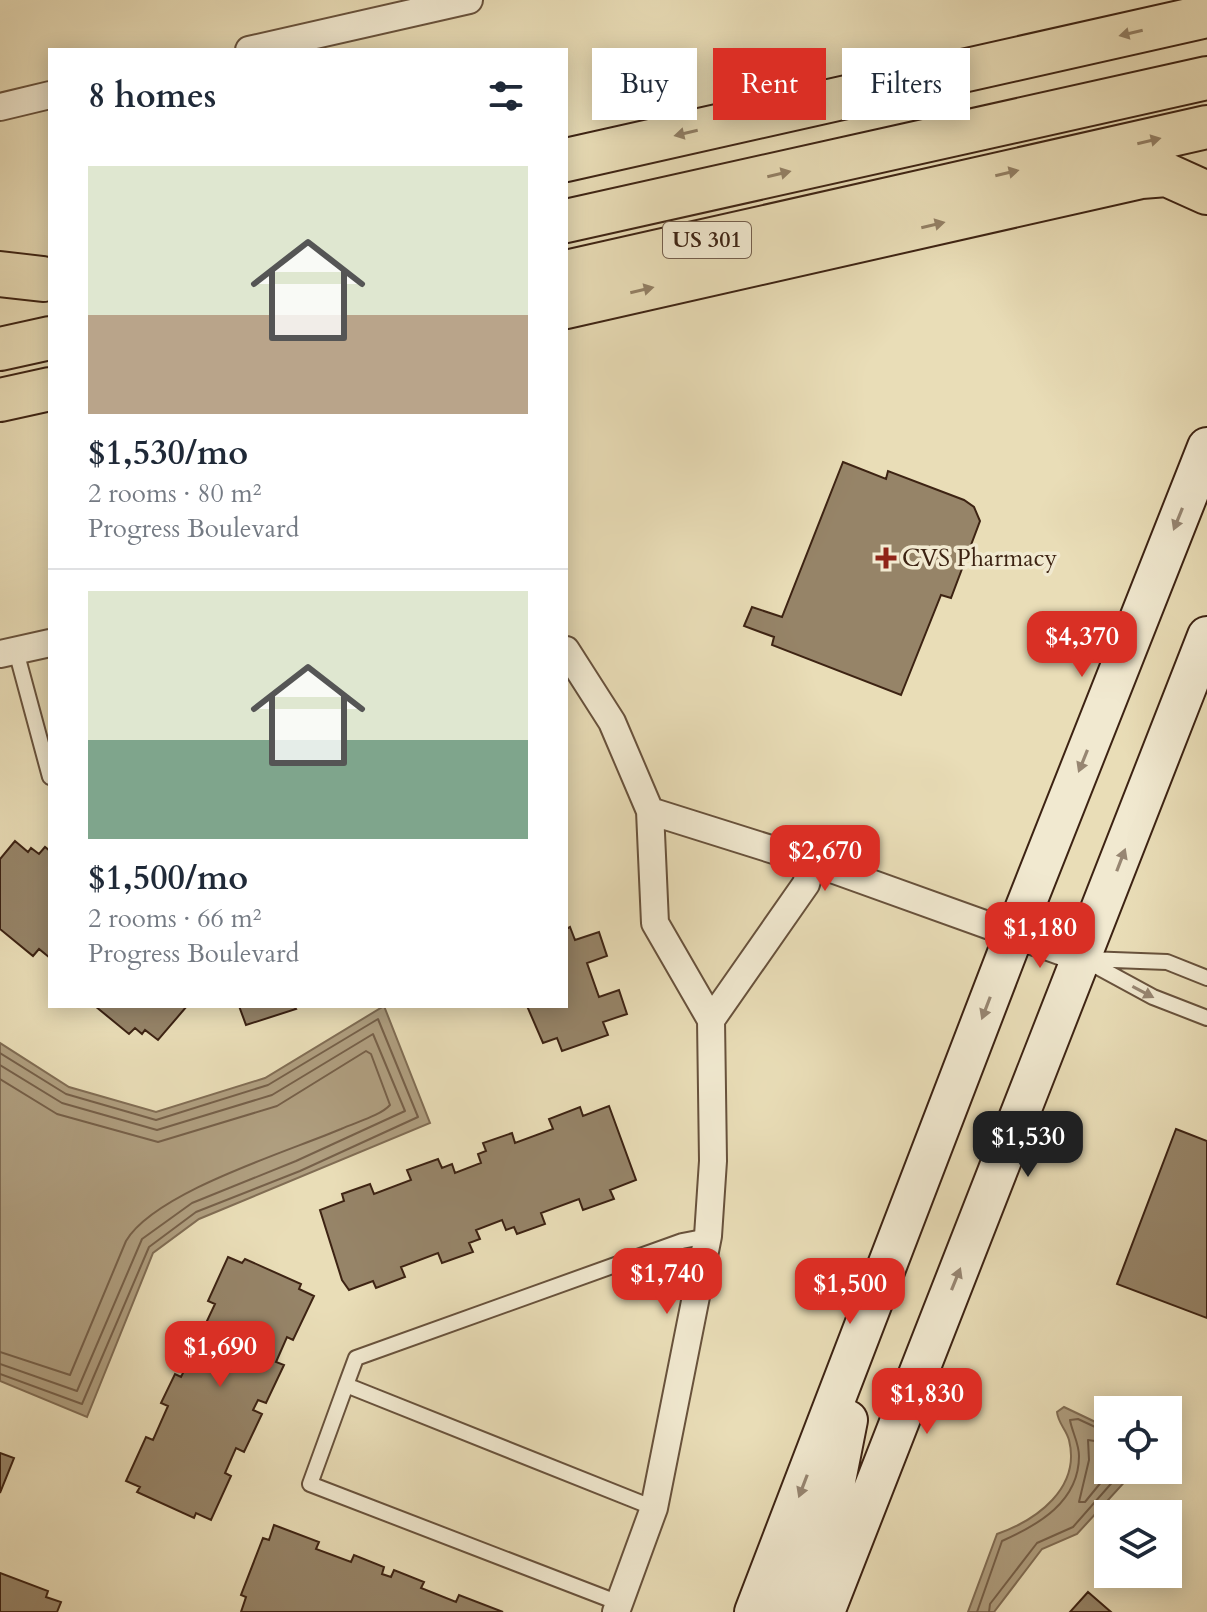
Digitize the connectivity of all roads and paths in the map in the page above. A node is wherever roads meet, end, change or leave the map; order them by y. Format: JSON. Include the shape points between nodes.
{"nodes":[{"id":1,"x":469,"y":0,"type":"edge"},
{"id":2,"x":1207,"y":16,"type":"edge"},
{"id":3,"x":258,"y":48,"type":"edge"},
{"id":4,"x":1207,"y":78,"type":"edge"},
{"id":5,"x":48,"y":95,"type":"edge"},
{"id":6,"x":0,"y":107,"type":"edge"},
{"id":7,"x":1207,"y":127,"type":"edge"},
{"id":8,"x":568,"y":160,"type":"edge"},
{"id":9,"x":1207,"y":193,"type":"edge"},
{"id":10,"x":568,"y":221,"type":"edge"},
{"id":11,"x":568,"y":272,"type":"edge"},
{"id":12,"x":0,"y":274,"type":"edge"},
{"id":13,"x":46,"y":278,"type":"edge"},
{"id":14,"x":0,"y":288,"type":"edge"},
{"id":15,"x":568,"y":307,"type":"edge"},
{"id":16,"x":48,"y":338,"type":"edge"},
{"id":17,"x":0,"y":349,"type":"edge"},
{"id":18,"x":48,"y":389,"type":"edge"},
{"id":19,"x":0,"y":400,"type":"edge"},
{"id":20,"x":1207,"y":447,"type":"edge"},
{"id":21,"x":1207,"y":636,"type":"edge"},
{"id":22,"x":48,"y":643,"type":"edge"},
{"id":23,"x":8,"y":652,"type":"edge"},
{"id":24,"x":568,"y":653,"type":"edge"},
{"id":25,"x":48,"y":771,"type":"edge"},
{"id":26,"x":650,"y":811,"type":"junction"},
{"id":27,"x":812,"y":862,"type":"junction"},
{"id":28,"x":1014,"y":935,"type":"junction"},
{"id":29,"x":1082,"y":959,"type":"junction"},
{"id":30,"x":1207,"y":978,"type":"edge"},
{"id":31,"x":1207,"y":1018,"type":"edge"},
{"id":32,"x":711,"y":1020,"type":"junction"},
{"id":33,"x":969,"y":1052,"type":"junction"},
{"id":34,"x":708,"y":1236,"type":"junction"},
{"id":35,"x":346,"y":1385,"type":"junction"},
{"id":36,"x":654,"y":1508,"type":"junction"},
{"id":37,"x":618,"y":1607,"type":"edge"},
{"id":38,"x":754,"y":1612,"type":"edge"},
{"id":39,"x":787,"y":1612,"type":"edge"},
{"id":40,"x":825,"y":1612,"type":"edge"}],
"edges":[{"from":1,"to":3,"type":"street"},
{"from":2,"to":8,"type":"main road","one_way":true},
{"from":10,"to":4,"type":"main road","one_way":true},
{"from":5,"to":6,"type":"street"},
{"from":11,"to":7,"type":"main road","number":"US 301","one_way":true},
{"from":15,"to":9,"type":"main road","one_way":true,"via":[[1141,177],[1167,175]]},
{"from":12,"to":13,"type":"highway"},
{"from":13,"to":14,"type":"main road"},
{"from":16,"to":17,"type":"main road"},
{"from":18,"to":19,"type":"main road"},
{"from":20,"to":28,"type":"main road","one_way":true},
{"from":29,"to":21,"type":"main road","one_way":true},
{"from":22,"to":23,"type":"street"},
{"from":23,"to":25,"type":"lane"},
{"from":24,"to":26,"type":"street","via":[[612,722]]},
{"from":26,"to":27,"type":"street"},
{"from":26,"to":32,"type":"street","via":[[655,923]]},
{"from":27,"to":28,"type":"street"},
{"from":27,"to":32,"type":"street","via":[[806,884]]},
{"from":28,"to":29,"type":"street"},
{"from":28,"to":33,"type":"main road","one_way":true},
{"from":29,"to":30,"type":"lane","via":[[1167,962]]},
{"from":29,"to":31,"type":"lane","one_way":true,"via":[[1153,997]]},
{"from":40,"to":29,"type":"main road","one_way":true},
{"from":32,"to":34,"type":"street"},
{"from":33,"to":38,"type":"main road","one_way":true},
{"from":33,"to":39,"type":"main road","via":[[971,1095],[845,1425],[833,1496]]},
{"from":34,"to":35,"type":"lane","via":[[356,1358]]},
{"from":34,"to":36,"type":"street"},
{"from":35,"to":36,"type":"lane"},
{"from":35,"to":37,"type":"lane","via":[[310,1484]]},
{"from":36,"to":37,"type":"street"}]}
